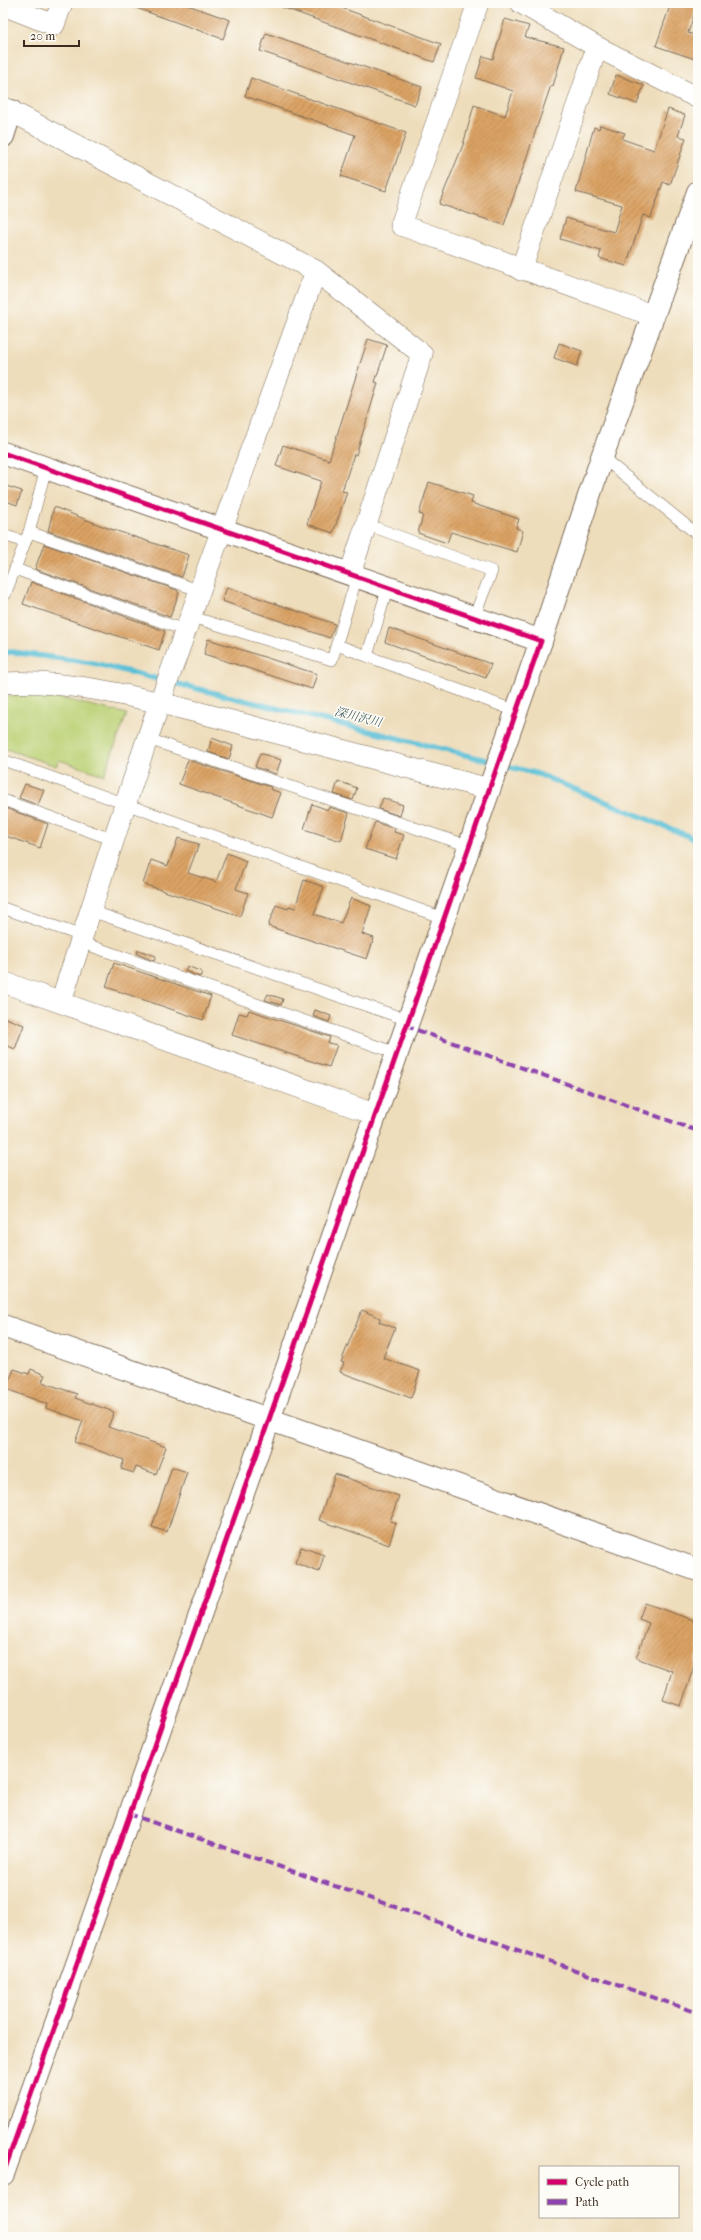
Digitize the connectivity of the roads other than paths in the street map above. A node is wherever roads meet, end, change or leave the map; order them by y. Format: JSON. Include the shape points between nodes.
{"nodes":[{"id":1,"x":62,"y":3,"type":"edge"},
{"id":2,"x":478,"y":3,"type":"edge"},
{"id":3,"x":521,"y":3,"type":"edge"},
{"id":4,"x":3,"y":5,"type":"edge"},
{"id":5,"x":597,"y":47,"type":"junction"},
{"id":6,"x":698,"y":98,"type":"edge"},
{"id":7,"x":7,"y":109,"type":"edge"},
{"id":8,"x":3,"y":136,"type":"edge"},
{"id":9,"x":698,"y":192,"type":"edge"},
{"id":10,"x":521,"y":270,"type":"junction"},
{"id":11,"x":316,"y":271,"type":"junction"},
{"id":12,"x":654,"y":316,"type":"junction"},
{"id":13,"x":3,"y":453,"type":"edge"},
{"id":14,"x":602,"y":457,"type":"junction"},
{"id":15,"x":46,"y":468,"type":"junction"},
{"id":16,"x":366,"y":524,"type":"junction"},
{"id":17,"x":221,"y":529,"type":"junction"},
{"id":18,"x":29,"y":532,"type":"junction"},
{"id":19,"x":3,"y":535,"type":"edge"},
{"id":20,"x":698,"y":535,"type":"edge"},
{"id":21,"x":25,"y":542,"type":"junction"},
{"id":22,"x":15,"y":569,"type":"junction"},
{"id":23,"x":354,"y":575,"type":"junction"},
{"id":24,"x":388,"y":587,"type":"junction"},
{"id":25,"x":201,"y":591,"type":"junction"},
{"id":26,"x":3,"y":594,"type":"edge"},
{"id":27,"x":474,"y":617,"type":"junction"},
{"id":28,"x":189,"y":624,"type":"junction"},
{"id":29,"x":541,"y":641,"type":"junction"},
{"id":30,"x":337,"y":645,"type":"junction"},
{"id":31,"x":367,"y":656,"type":"junction"},
{"id":32,"x":3,"y":683,"type":"edge"},
{"id":33,"x":162,"y":696,"type":"junction"},
{"id":34,"x":516,"y":711,"type":"junction"},
{"id":35,"x":148,"y":739,"type":"junction"},
{"id":36,"x":3,"y":760,"type":"edge"},
{"id":37,"x":491,"y":781,"type":"junction"},
{"id":38,"x":3,"y":800,"type":"edge"},
{"id":39,"x":126,"y":805,"type":"junction"},
{"id":40,"x":114,"y":840,"type":"junction"},
{"id":41,"x":469,"y":846,"type":"junction"},
{"id":42,"x":3,"y":908,"type":"edge"},
{"id":43,"x":91,"y":911,"type":"junction"},
{"id":44,"x":443,"y":918,"type":"junction"},
{"id":45,"x":81,"y":939,"type":"junction"},
{"id":46,"x":3,"y":982,"type":"edge"},
{"id":47,"x":61,"y":1001,"type":"junction"},
{"id":48,"x":408,"y":1020,"type":"junction"},
{"id":49,"x":396,"y":1053,"type":"junction"},
{"id":50,"x":374,"y":1114,"type":"junction"},
{"id":51,"x":3,"y":1326,"type":"edge"},
{"id":52,"x":269,"y":1420,"type":"junction"},
{"id":53,"x":698,"y":1570,"type":"edge"},
{"id":54,"x":3,"y":2174,"type":"edge"}],
"edges":[{"from":1,"to":4,"type":"street","via":[[54,25]]},
{"from":2,"to":10,"type":"street","via":[[401,225]]},
{"from":3,"to":5,"type":"street"},
{"from":5,"to":6,"type":"street"},
{"from":5,"to":10,"type":"street"},
{"from":7,"to":8,"type":"street"},
{"from":7,"to":11,"type":"street"},
{"from":9,"to":12,"type":"street"},
{"from":10,"to":12,"type":"street"},
{"from":11,"to":16,"type":"street","via":[[422,354]]},
{"from":11,"to":17,"type":"street"},
{"from":12,"to":14,"type":"street"},
{"from":13,"to":15,"type":"street"},
{"from":14,"to":20,"type":"lane"},
{"from":14,"to":29,"type":"street"},
{"from":15,"to":17,"type":"street"},
{"from":15,"to":18,"type":"lane"},
{"from":16,"to":23,"type":"street"},
{"from":16,"to":27,"type":"lane","via":[[492,571]]},
{"from":17,"to":23,"type":"street"},
{"from":17,"to":25,"type":"street"},
{"from":18,"to":21,"type":"lane"},
{"from":18,"to":25,"type":"lane"},
{"from":19,"to":21,"type":"lane"},
{"from":21,"to":22,"type":"lane"},
{"from":22,"to":26,"type":"lane","via":[[5,595]]},
{"from":22,"to":28,"type":"lane"},
{"from":23,"to":24,"type":"street"},
{"from":23,"to":30,"type":"lane"},
{"from":24,"to":27,"type":"street"},
{"from":24,"to":31,"type":"lane"},
{"from":25,"to":28,"type":"street"},
{"from":27,"to":29,"type":"street"},
{"from":28,"to":30,"type":"lane","via":[[332,660]]},
{"from":28,"to":33,"type":"street"},
{"from":29,"to":34,"type":"street"},
{"from":30,"to":31,"type":"lane"},
{"from":31,"to":34,"type":"lane"},
{"from":32,"to":33,"type":"street","via":[[62,685]]},
{"from":33,"to":35,"type":"street"},
{"from":33,"to":37,"type":"street"},
{"from":34,"to":37,"type":"street"},
{"from":35,"to":39,"type":"street"},
{"from":35,"to":41,"type":"lane"},
{"from":36,"to":39,"type":"lane"},
{"from":37,"to":41,"type":"street"},
{"from":38,"to":40,"type":"lane"},
{"from":39,"to":40,"type":"street"},
{"from":39,"to":44,"type":"lane"},
{"from":40,"to":43,"type":"street"},
{"from":41,"to":44,"type":"street"},
{"from":42,"to":45,"type":"lane"},
{"from":43,"to":45,"type":"street"},
{"from":43,"to":48,"type":"lane"},
{"from":44,"to":48,"type":"street"},
{"from":45,"to":47,"type":"street"},
{"from":45,"to":49,"type":"lane"},
{"from":46,"to":47,"type":"street"},
{"from":47,"to":50,"type":"street"},
{"from":48,"to":49,"type":"street"},
{"from":49,"to":50,"type":"street"},
{"from":50,"to":52,"type":"street"},
{"from":51,"to":52,"type":"street"},
{"from":52,"to":53,"type":"street"},
{"from":52,"to":54,"type":"street"}]}
